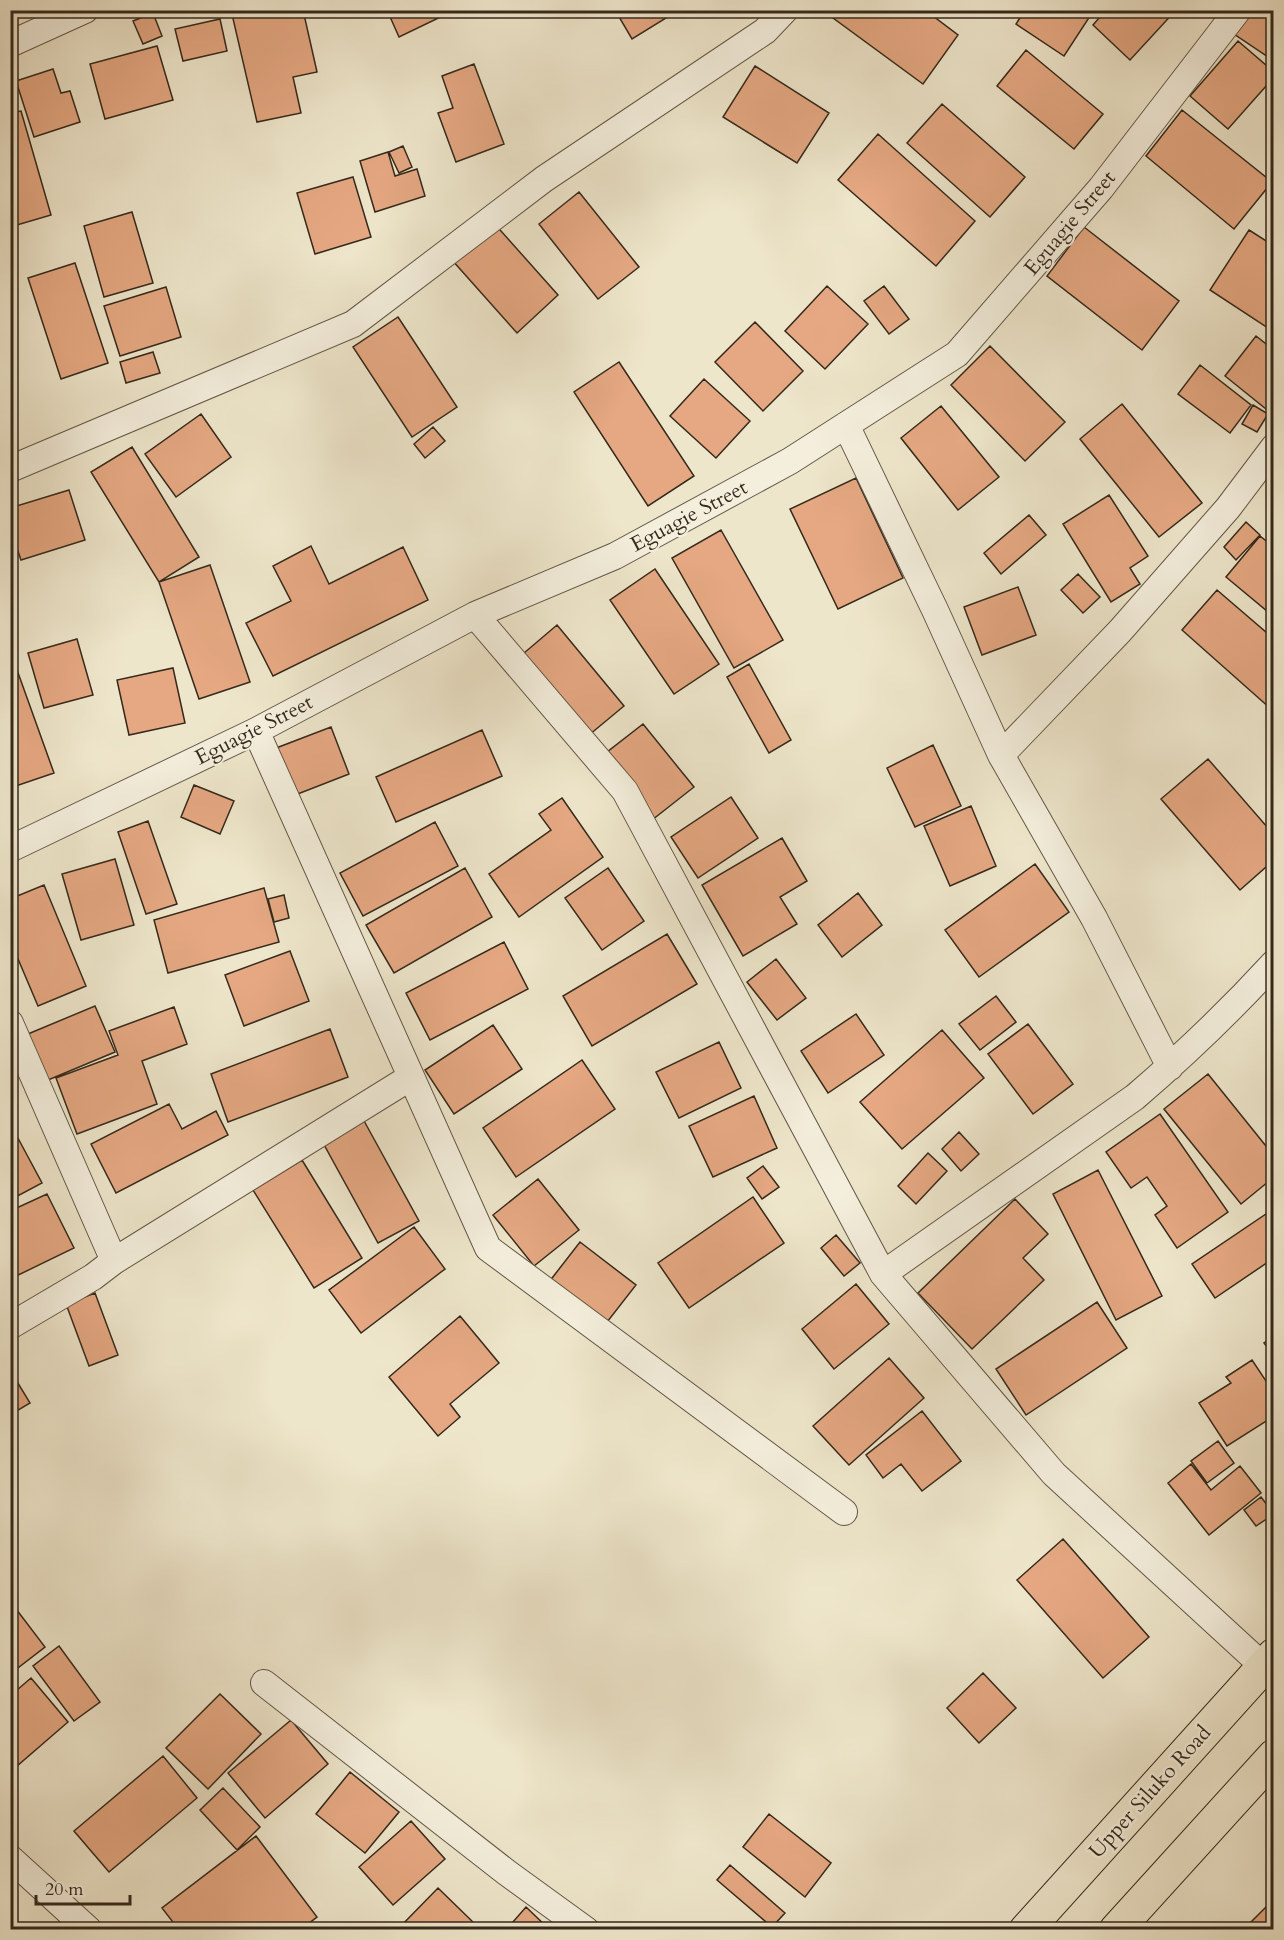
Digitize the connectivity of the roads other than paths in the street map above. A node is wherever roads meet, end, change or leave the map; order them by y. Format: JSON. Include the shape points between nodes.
{"nodes":[{"id":1,"x":85,"y":10,"type":"edge"},
{"id":2,"x":785,"y":10,"type":"edge"},
{"id":3,"x":1238,"y":10,"type":"edge"},
{"id":4,"x":10,"y":44,"type":"edge"},
{"id":5,"x":846,"y":425,"type":"junction"},
{"id":6,"x":1274,"y":447,"type":"edge"},
{"id":7,"x":10,"y":469,"type":"edge"},
{"id":8,"x":475,"y":615,"type":"junction"},
{"id":9,"x":256,"y":731,"type":"junction"},
{"id":10,"x":1001,"y":756,"type":"junction"},
{"id":11,"x":10,"y":849,"type":"edge"},
{"id":12,"x":1274,"y":963,"type":"edge"},
{"id":13,"x":10,"y":1023,"type":"edge"},
{"id":14,"x":1170,"y":1068,"type":"junction"},
{"id":15,"x":411,"y":1077,"type":"junction"},
{"id":16,"x":114,"y":1262,"type":"junction"},
{"id":17,"x":883,"y":1274,"type":"junction"},
{"id":18,"x":10,"y":1326,"type":"edge"},
{"id":19,"x":844,"y":1512,"type":"dead end"},
{"id":20,"x":1268,"y":1661,"type":"edge"},
{"id":21,"x":264,"y":1683,"type":"dead end"},
{"id":22,"x":1274,"y":1756,"type":"edge"},
{"id":23,"x":10,"y":1858,"type":"edge"},
{"id":24,"x":89,"y":1929,"type":"edge"},
{"id":25,"x":586,"y":1929,"type":"edge"},
{"id":26,"x":1026,"y":1929,"type":"edge"},
{"id":27,"x":1116,"y":1929,"type":"edge"}],
"edges":[{"from":1,"to":4,"type":"street"},
{"from":2,"to":7,"type":"street","via":[[765,31],[544,179],[353,324]]},
{"from":3,"to":5,"type":"street","name":"Eguagie Street","via":[[1101,188],[957,354]]},
{"from":5,"to":8,"type":"street","name":"Eguagie Street","via":[[790,461],[615,556]]},
{"from":5,"to":10,"type":"street"},
{"from":6,"to":10,"type":"street","via":[[1228,508],[1120,631]]},
{"from":8,"to":9,"type":"street","name":"Eguagie Street"},
{"from":8,"to":17,"type":"street","via":[[625,791]]},
{"from":9,"to":11,"type":"street","name":"Eguagie Street"},
{"from":9,"to":15,"type":"street"},
{"from":10,"to":14,"type":"street","via":[[1094,918]]},
{"from":12,"to":14,"type":"street"},
{"from":13,"to":16,"type":"street"},
{"from":14,"to":17,"type":"street","via":[[1135,1097]]},
{"from":15,"to":16,"type":"street"},
{"from":15,"to":19,"type":"street","via":[[488,1248]]},
{"from":16,"to":18,"type":"street"},
{"from":17,"to":20,"type":"street","via":[[1054,1474]]},
{"from":20,"to":26,"type":"main road","name":"Upper Siluko Road"},
{"from":21,"to":25,"type":"street","via":[[506,1872]]},
{"from":22,"to":27,"type":"main road"},
{"from":23,"to":24,"type":"street"}]}
